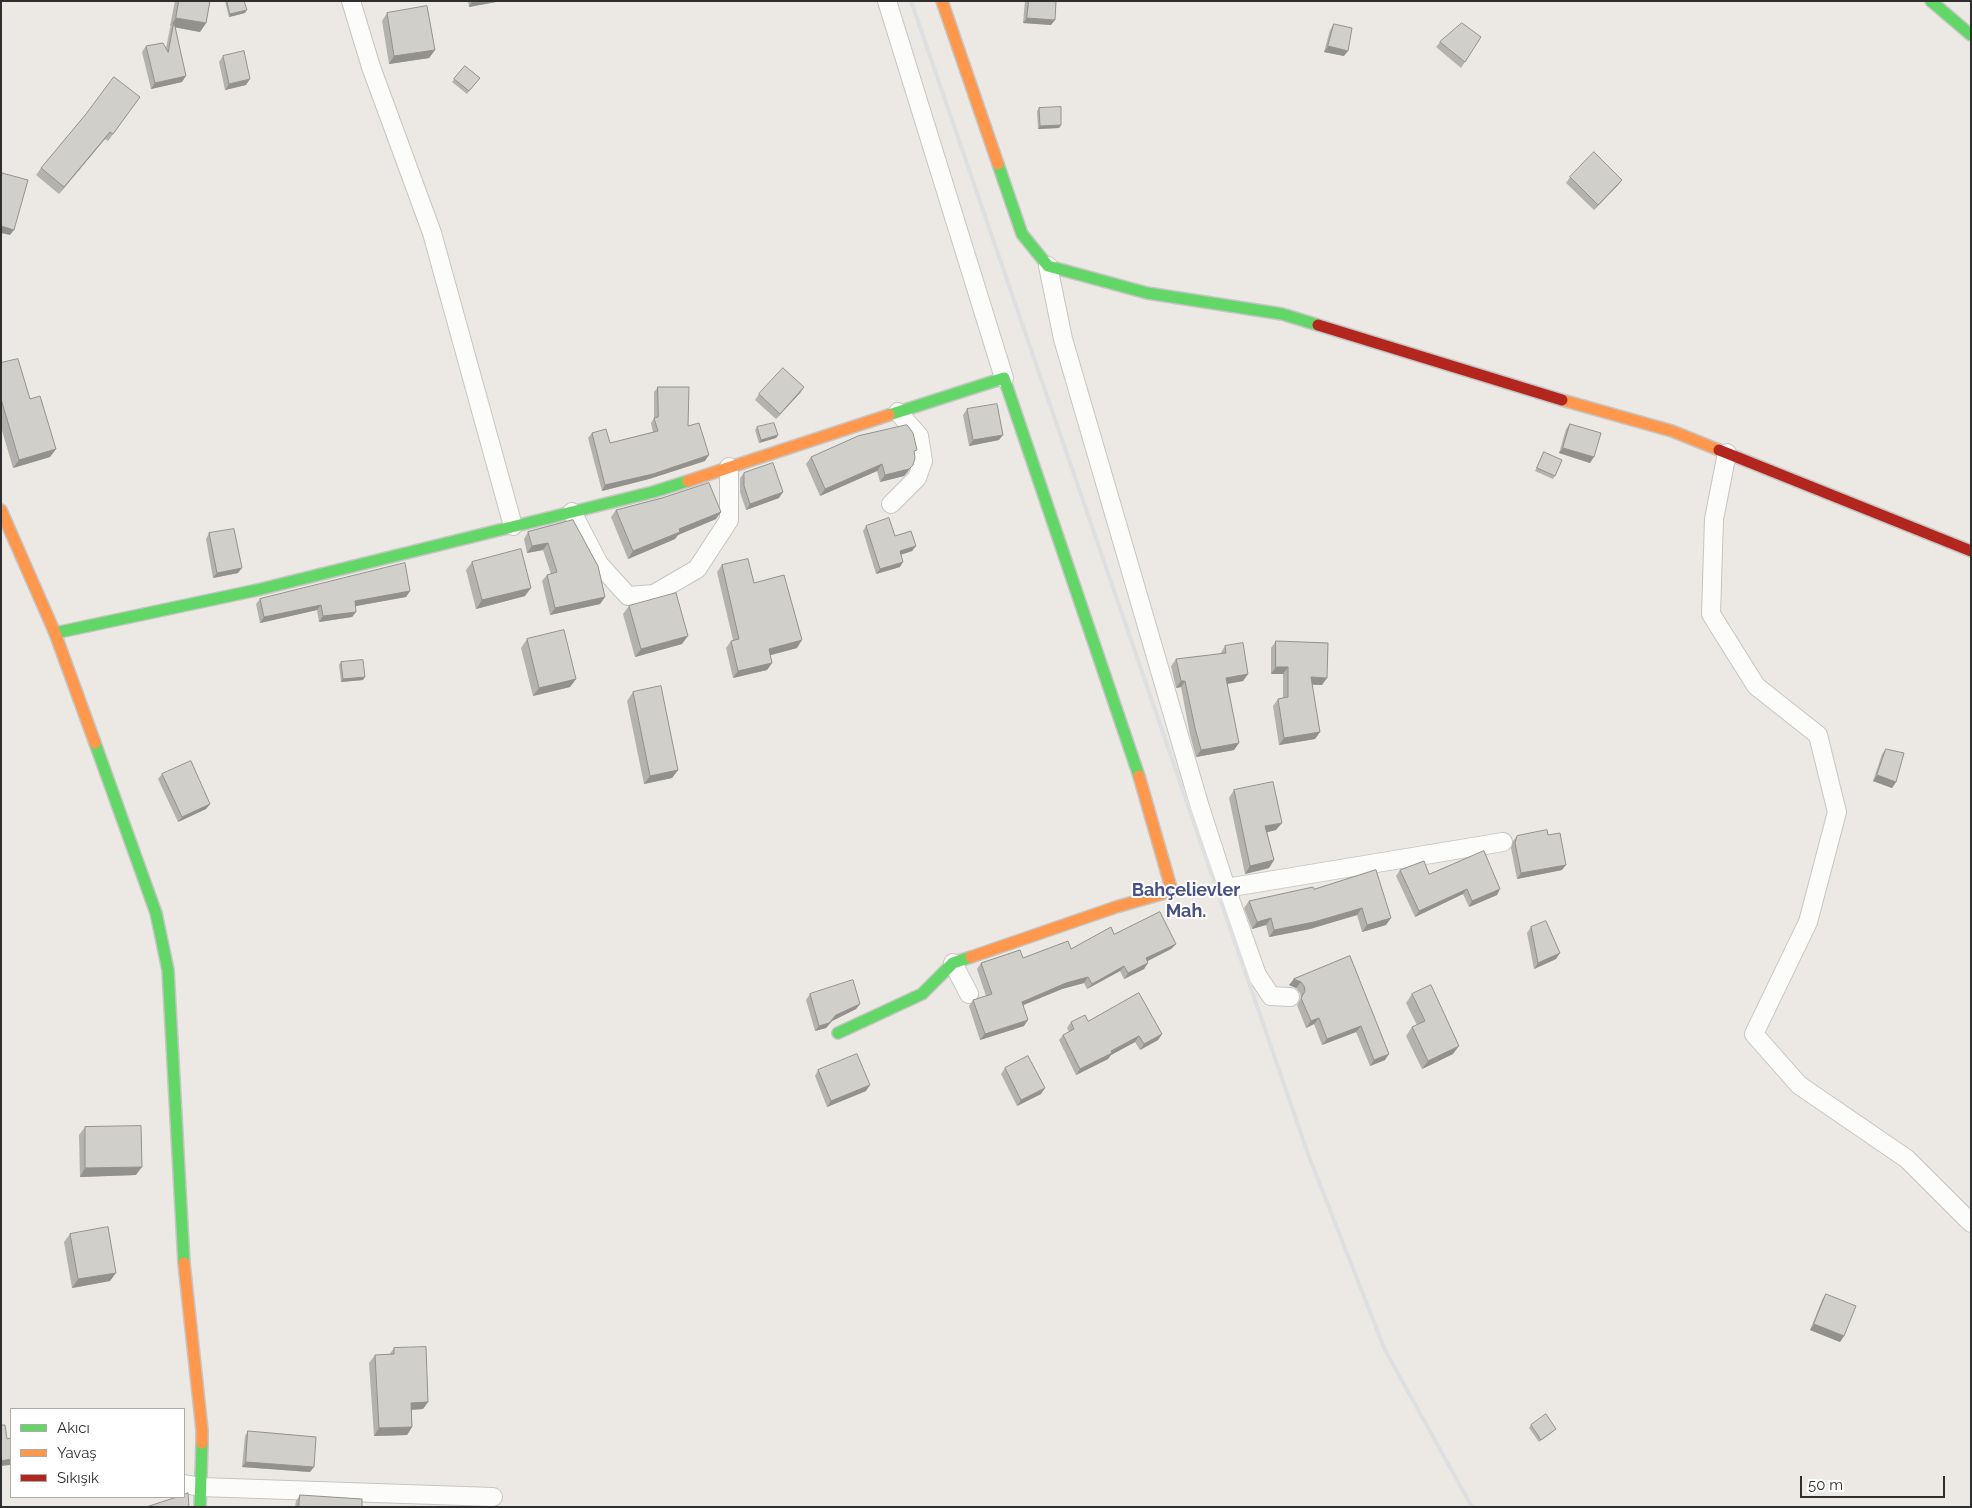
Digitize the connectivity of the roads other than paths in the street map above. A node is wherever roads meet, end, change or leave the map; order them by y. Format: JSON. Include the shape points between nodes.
{"nodes":[{"id":1,"x":351,"y":1,"type":"edge"},
{"id":2,"x":887,"y":1,"type":"edge"},
{"id":3,"x":942,"y":1,"type":"edge"},
{"id":4,"x":1931,"y":1,"type":"edge"},
{"id":5,"x":1971,"y":35,"type":"edge"},
{"id":6,"x":1048,"y":266,"type":"junction"},
{"id":7,"x":1004,"y":378,"type":"junction"},
{"id":8,"x":898,"y":412,"type":"junction"},
{"id":9,"x":1727,"y":453,"type":"junction"},
{"id":10,"x":729,"y":467,"type":"junction"},
{"id":11,"x":891,"y":504,"type":"dead end"},
{"id":12,"x":1,"y":510,"type":"edge"},
{"id":13,"x":572,"y":512,"type":"junction"},
{"id":14,"x":513,"y":526,"type":"junction"},
{"id":15,"x":1971,"y":551,"type":"edge"},
{"id":16,"x":55,"y":633,"type":"junction"},
{"id":17,"x":1503,"y":842,"type":"dead end"},
{"id":18,"x":1226,"y":888,"type":"junction"},
{"id":19,"x":953,"y":963,"type":"junction"},
{"id":20,"x":968,"y":994,"type":"dead end"},
{"id":21,"x":1290,"y":997,"type":"dead end"},
{"id":22,"x":838,"y":1033,"type":"dead end"},
{"id":23,"x":1971,"y":1222,"type":"edge"},
{"id":24,"x":192,"y":1486,"type":"edge"},
{"id":25,"x":493,"y":1497,"type":"dead end"},
{"id":26,"x":200,"y":1507,"type":"edge"}],
"edges":[{"from":1,"to":14,"type":"street","via":[[371,67],[432,233]]},
{"from":2,"to":7,"type":"street"},
{"from":3,"to":6,"type":"street","via":[[1022,234]]},
{"from":4,"to":5,"type":"street"},
{"from":6,"to":9,"type":"street","via":[[1147,294],[1282,314],[1505,384],[1672,431]]},
{"from":6,"to":18,"type":"street","via":[[1063,339]]},
{"from":7,"to":8,"type":"street"},
{"from":7,"to":19,"type":"street","via":[[1138,775],[1172,891]]},
{"from":8,"to":10,"type":"street"},
{"from":8,"to":11,"type":"street","via":[[919,436],[923,461],[917,478]]},
{"from":9,"to":15,"type":"street"},
{"from":9,"to":23,"type":"street","via":[[1714,519],[1711,614],[1756,686],[1818,735],[1837,812],[1808,922],[1754,1034],[1798,1085],[1907,1158]]},
{"from":10,"to":13,"type":"street","via":[[653,492]]},
{"from":10,"to":13,"type":"street","via":[[729,520],[697,568],[654,594],[628,596],[599,564]]},
{"from":12,"to":16,"type":"street"},
{"from":13,"to":14,"type":"street"},
{"from":14,"to":16,"type":"street","via":[[257,590]]},
{"from":16,"to":24,"type":"street","via":[[156,913],[168,970],[185,1276],[202,1430]]},
{"from":17,"to":18,"type":"street"},
{"from":18,"to":21,"type":"street","via":[[1257,975],[1271,996]]},
{"from":19,"to":20,"type":"street"},
{"from":19,"to":22,"type":"street","via":[[922,994]]},
{"from":24,"to":25,"type":"street"},
{"from":24,"to":26,"type":"street"}]}
